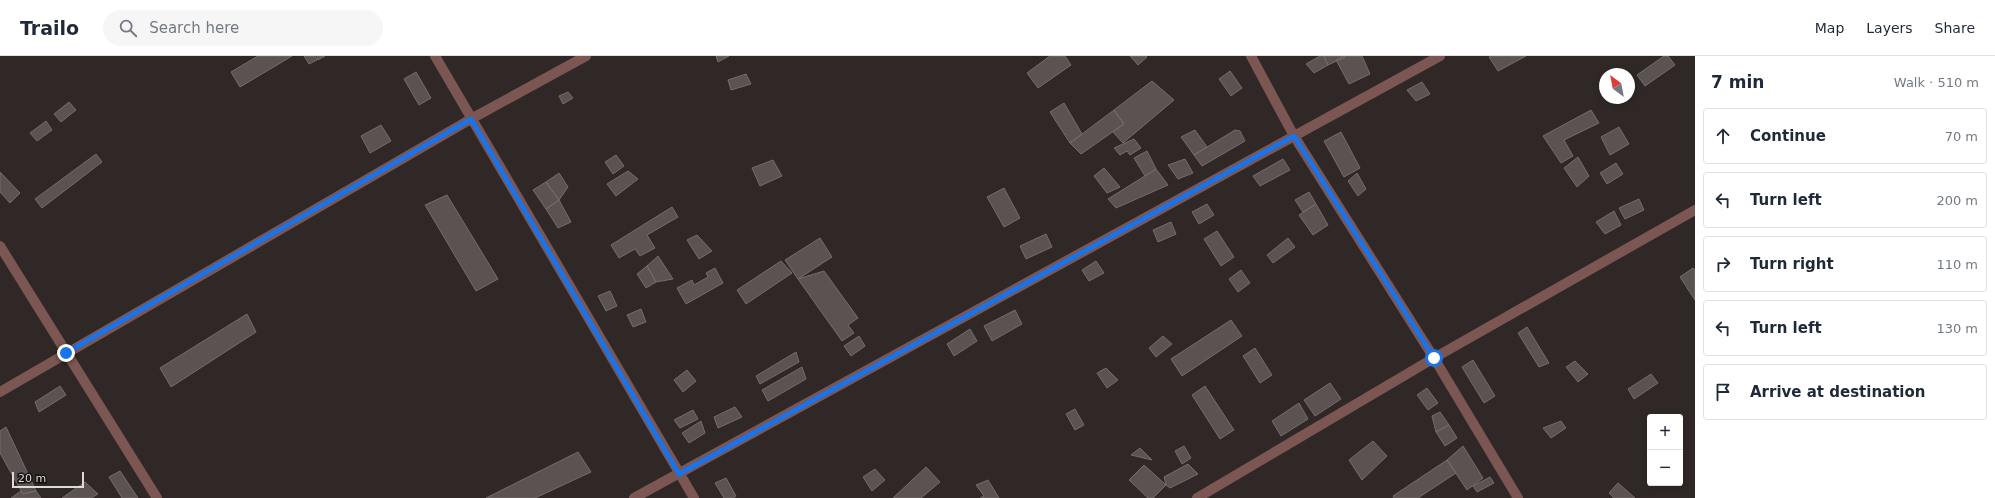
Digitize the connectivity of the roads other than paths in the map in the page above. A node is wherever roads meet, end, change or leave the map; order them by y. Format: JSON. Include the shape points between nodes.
{"nodes":[{"id":1,"x":435,"y":56,"type":"edge"},
{"id":2,"x":586,"y":56,"type":"edge"},
{"id":3,"x":1251,"y":56,"type":"edge"},
{"id":4,"x":1440,"y":56,"type":"edge"},
{"id":5,"x":471,"y":119,"type":"junction"},
{"id":6,"x":1294,"y":136,"type":"junction"},
{"id":7,"x":1695,"y":210,"type":"edge"},
{"id":8,"x":0,"y":246,"type":"edge"},
{"id":9,"x":66,"y":353,"type":"junction"},
{"id":10,"x":1434,"y":358,"type":"junction"},
{"id":11,"x":0,"y":392,"type":"edge"},
{"id":12,"x":679,"y":474,"type":"junction"},
{"id":13,"x":156,"y":498,"type":"edge"},
{"id":14,"x":634,"y":498,"type":"edge"},
{"id":15,"x":694,"y":498,"type":"edge"},
{"id":16,"x":1197,"y":498,"type":"edge"},
{"id":17,"x":1518,"y":498,"type":"edge"}],
"edges":[{"from":1,"to":5,"type":"street"},
{"from":2,"to":5,"type":"street"},
{"from":3,"to":6,"type":"street"},
{"from":4,"to":6,"type":"street"},
{"from":5,"to":9,"type":"street"},
{"from":5,"to":12,"type":"street"},
{"from":6,"to":10,"type":"street"},
{"from":6,"to":12,"type":"street"},
{"from":7,"to":10,"type":"street"},
{"from":8,"to":9,"type":"street"},
{"from":9,"to":11,"type":"street"},
{"from":9,"to":13,"type":"street"},
{"from":10,"to":16,"type":"street"},
{"from":10,"to":17,"type":"street"},
{"from":12,"to":14,"type":"street"},
{"from":12,"to":15,"type":"street"}]}
